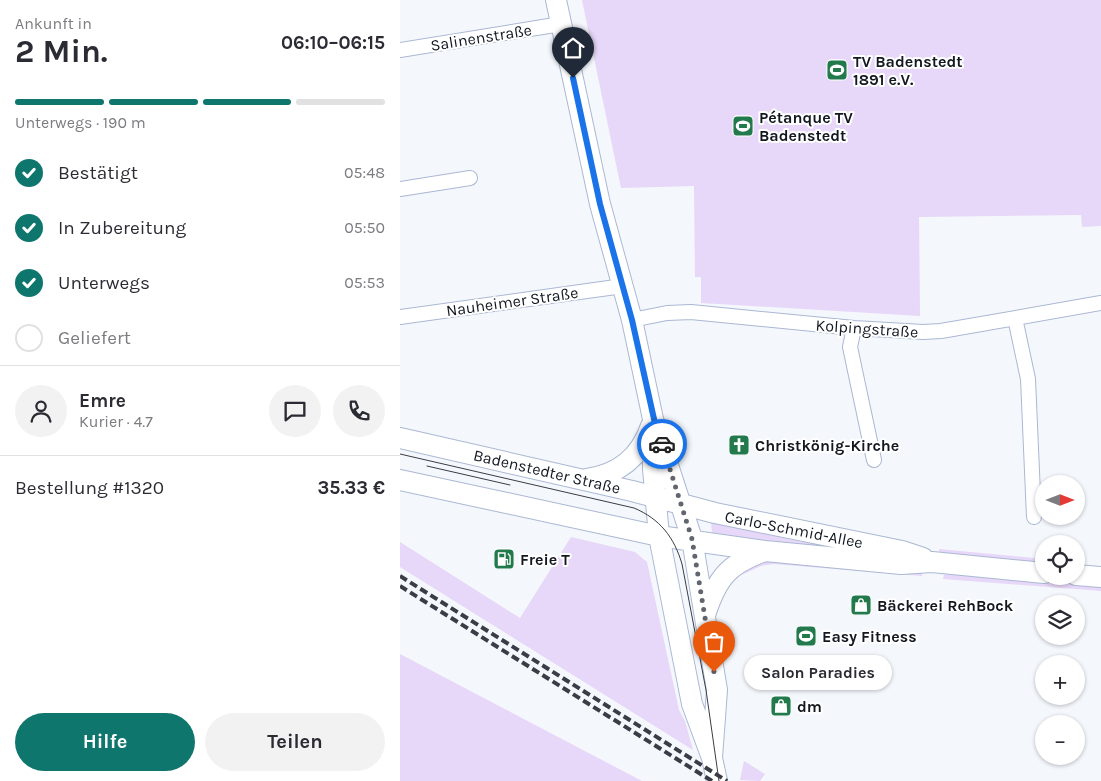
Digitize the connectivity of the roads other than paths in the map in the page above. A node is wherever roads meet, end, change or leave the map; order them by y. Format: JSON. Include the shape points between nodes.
{"nodes":[{"id":1,"x":556,"y":0,"type":"edge"},
{"id":2,"x":561,"y":24,"type":"junction"},
{"id":3,"x":400,"y":50,"type":"edge"},
{"id":4,"x":470,"y":178,"type":"dead end"},
{"id":5,"x":400,"y":189,"type":"edge"},
{"id":6,"x":623,"y":286,"type":"junction"},
{"id":7,"x":1101,"y":303,"type":"edge"},
{"id":8,"x":400,"y":317,"type":"edge"},
{"id":9,"x":1015,"y":318,"type":"junction"},
{"id":10,"x":632,"y":320,"type":"junction"},
{"id":11,"x":854,"y":328,"type":"junction"},
{"id":12,"x":654,"y":419,"type":"junction"},
{"id":13,"x":400,"y":438,"type":"edge"},
{"id":14,"x":874,"y":460,"type":"dead end"},
{"id":15,"x":400,"y":480,"type":"edge"},
{"id":16,"x":584,"y":480,"type":"junction"},
{"id":17,"x":656,"y":497,"type":"junction"},
{"id":18,"x":680,"y":503,"type":"junction"},
{"id":19,"x":1034,"y":517,"type":"dead end"},
{"id":20,"x":660,"y":536,"type":"junction"},
{"id":21,"x":692,"y":539,"type":"junction"},
{"id":22,"x":765,"y":551,"type":"junction"},
{"id":23,"x":932,"y":562,"type":"junction"},
{"id":24,"x":1035,"y":572,"type":"edge"},
{"id":25,"x":1085,"y":576,"type":"edge"},
{"id":26,"x":1101,"y":577,"type":"edge"},
{"id":27,"x":705,"y":617,"type":"junction"},
{"id":28,"x":712,"y":758,"type":"junction"},
{"id":29,"x":717,"y":781,"type":"edge"}],
"edges":[{"from":1,"to":2,"type":"street"},
{"from":2,"to":3,"type":"street","name":"Salinenstraße"},
{"from":2,"to":6,"type":"street","via":[[600,204]]},
{"from":4,"to":5,"type":"street"},
{"from":6,"to":8,"type":"street","name":"Nauheimer Straße"},
{"from":6,"to":10,"type":"street"},
{"from":7,"to":9,"type":"street","name":"Kolpingstraße"},
{"from":9,"to":11,"type":"street","name":"Kolpingstraße","via":[[940,331]]},
{"from":9,"to":19,"type":"street","via":[[1028,379]]},
{"from":10,"to":11,"type":"street","name":"Kolpingstraße","via":[[691,312]]},
{"from":10,"to":12,"type":"street"},
{"from":11,"to":14,"type":"street","via":[[850,347]]},
{"from":12,"to":16,"type":"street","via":[[638,451],[628,462],[605,476]]},
{"from":12,"to":17,"type":"street"},
{"from":12,"to":18,"type":"street"},
{"from":13,"to":16,"type":"street","name":"Badenstedter Straße"},
{"from":15,"to":20,"type":"street"},
{"from":16,"to":17,"type":"street","name":"Badenstedter Straße"},
{"from":17,"to":18,"type":"street","name":"Carlo-Schmid-Allee"},
{"from":17,"to":20,"type":"street"},
{"from":18,"to":21,"type":"street"},
{"from":18,"to":23,"type":"street","name":"Carlo-Schmid-Allee","via":[[902,551]]},
{"from":20,"to":21,"type":"street"},
{"from":20,"to":28,"type":"street","via":[[692,704]]},
{"from":21,"to":22,"type":"street","name":"Carlo-Schmid-Allee"},
{"from":21,"to":27,"type":"street"},
{"from":22,"to":23,"type":"street","name":"Carlo-Schmid-Allee","via":[[901,564]]},
{"from":22,"to":27,"type":"street","via":[[739,562],[727,572],[713,591]]},
{"from":23,"to":24,"type":"street","name":"Carlo-Schmid-Allee"},
{"from":25,"to":26,"type":"street"},
{"from":27,"to":28,"type":"street","via":[[717,690]]},
{"from":28,"to":29,"type":"street"}]}
